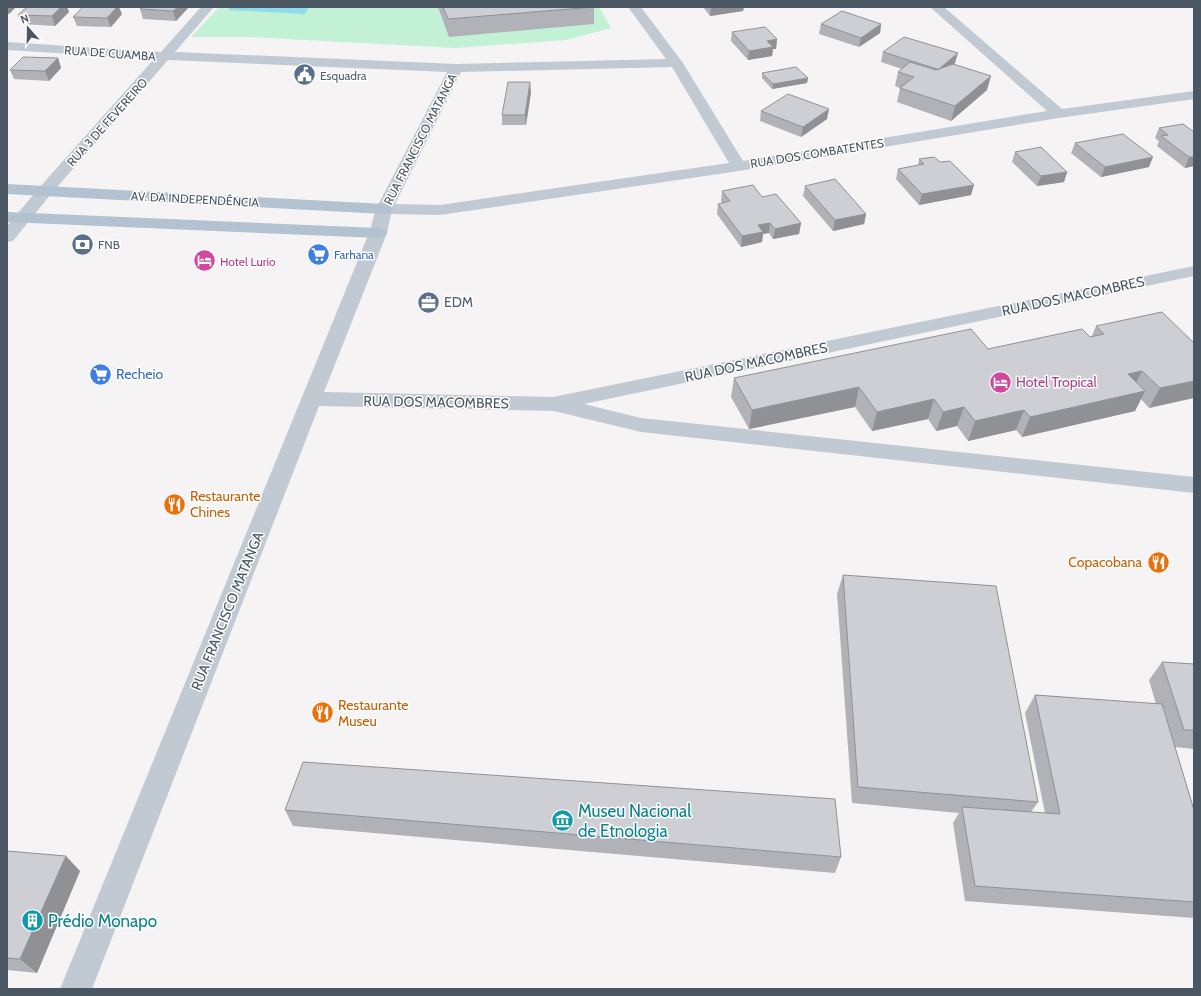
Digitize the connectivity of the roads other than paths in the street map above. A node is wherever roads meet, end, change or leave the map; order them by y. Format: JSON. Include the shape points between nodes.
{"nodes":[{"id":1,"x":208,"y":7,"type":"edge"},
{"id":2,"x":634,"y":7,"type":"edge"},
{"id":3,"x":936,"y":7,"type":"edge"},
{"id":4,"x":7,"y":46,"type":"edge"},
{"id":5,"x":165,"y":56,"type":"junction"},
{"id":6,"x":676,"y":63,"type":"junction"},
{"id":7,"x":456,"y":68,"type":"junction"},
{"id":8,"x":1194,"y":95,"type":"edge"},
{"id":9,"x":1059,"y":114,"type":"junction"},
{"id":10,"x":739,"y":166,"type":"junction"},
{"id":11,"x":7,"y":189,"type":"edge"},
{"id":12,"x":44,"y":191,"type":"junction"},
{"id":13,"x":384,"y":209,"type":"junction"},
{"id":14,"x":440,"y":210,"type":"junction"},
{"id":15,"x":15,"y":217,"type":"edge"},
{"id":16,"x":378,"y":233,"type":"junction"},
{"id":17,"x":7,"y":237,"type":"edge"},
{"id":18,"x":1194,"y":271,"type":"edge"},
{"id":19,"x":312,"y":399,"type":"junction"},
{"id":20,"x":553,"y":404,"type":"junction"},
{"id":21,"x":1194,"y":485,"type":"edge"},
{"id":22,"x":76,"y":989,"type":"edge"}],
"edges":[{"from":1,"to":5,"type":"street","name":"RUA 3 DE FEVEREIRO"},
{"from":2,"to":6,"type":"street"},
{"from":3,"to":9,"type":"street"},
{"from":4,"to":5,"type":"street","name":"RUA DE CUAMBA"},
{"from":5,"to":7,"type":"street","name":"RUA DE CUAMBA"},
{"from":5,"to":12,"type":"street","name":"RUA 3 DE FEVEREIRO"},
{"from":6,"to":7,"type":"street","name":"RUA DE CUAMBA"},
{"from":6,"to":10,"type":"street"},
{"from":7,"to":13,"type":"street","name":"RUA FRANCISCO MATANGA"},
{"from":8,"to":9,"type":"street","name":"RUA DOS COMBATENTES"},
{"from":9,"to":10,"type":"street","name":"RUA DOS COMBATENTES"},
{"from":10,"to":14,"type":"street","name":"RUA DOS COMBATENTES"},
{"from":11,"to":12,"type":"main road","name":"AV. DA INDEPENDÊNCIA"},
{"from":12,"to":13,"type":"main road","name":"AV. DA INDEPENDÊNCIA"},
{"from":12,"to":15,"type":"street","name":"RUA 3 DE FEVEREIRO"},
{"from":13,"to":14,"type":"street"},
{"from":13,"to":16,"type":"street"},
{"from":14,"to":16,"type":"street"},
{"from":15,"to":16,"type":"main road","name":"AV. DA INDEPENDÊNCIA"},
{"from":15,"to":17,"type":"street","name":"RUA 3 DE FEVEREIRO"},
{"from":16,"to":19,"type":"street","name":"RUA FRANCISCO MATANGA"},
{"from":18,"to":20,"type":"street","name":"RUA DOS MACOMBRES"},
{"from":19,"to":20,"type":"street","name":"RUA DOS MACOMBRES"},
{"from":19,"to":22,"type":"street","name":"RUA FRANCISCO MATANGA"},
{"from":20,"to":21,"type":"street","via":[[641,425]]}]}
